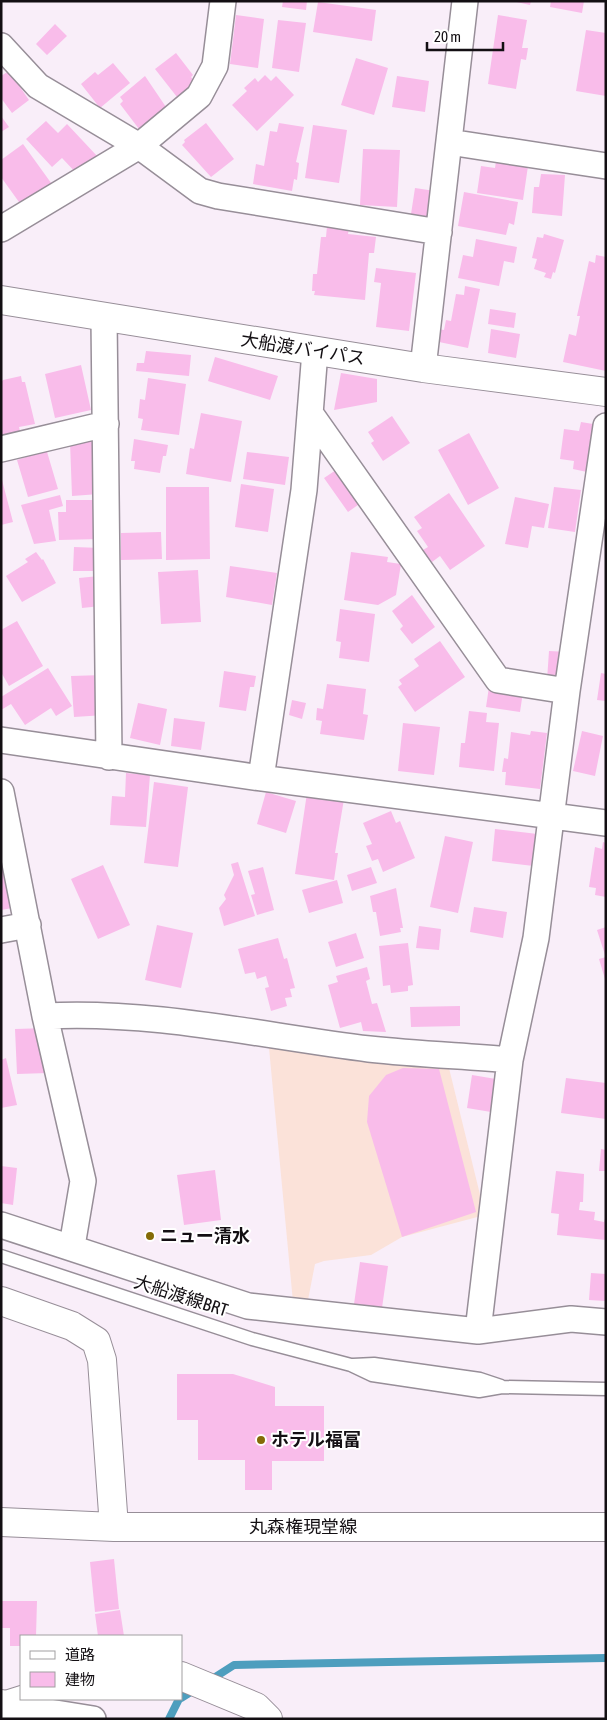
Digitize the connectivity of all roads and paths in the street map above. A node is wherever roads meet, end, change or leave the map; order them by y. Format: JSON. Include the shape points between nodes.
{"nodes":[{"id":1,"x":223,"y":1,"type":"edge"},
{"id":2,"x":465,"y":1,"type":"edge"},
{"id":3,"x":1,"y":46,"type":"edge"},
{"id":4,"x":449,"y":142,"type":"junction"},
{"id":5,"x":138,"y":146,"type":"junction"},
{"id":6,"x":606,"y":166,"type":"edge"},
{"id":7,"x":1,"y":228,"type":"edge"},
{"id":8,"x":439,"y":232,"type":"junction"},
{"id":9,"x":1,"y":300,"type":"edge"},
{"id":10,"x":104,"y":318,"type":"junction"},
{"id":11,"x":315,"y":351,"type":"junction"},
{"id":12,"x":423,"y":368,"type":"junction"},
{"id":13,"x":606,"y":392,"type":"edge"},
{"id":14,"x":310,"y":413,"type":"junction"},
{"id":15,"x":106,"y":424,"type":"junction"},
{"id":16,"x":606,"y":426,"type":"edge"},
{"id":17,"x":1,"y":449,"type":"edge"},
{"id":18,"x":567,"y":690,"type":"junction"},
{"id":19,"x":1,"y":740,"type":"edge"},
{"id":20,"x":109,"y":757,"type":"junction"},
{"id":21,"x":261,"y":778,"type":"junction"},
{"id":22,"x":1,"y":792,"type":"edge"},
{"id":23,"x":550,"y":816,"type":"junction"},
{"id":24,"x":606,"y":823,"type":"edge"},
{"id":25,"x":28,"y":925,"type":"junction"},
{"id":26,"x":1,"y":930,"type":"edge"},
{"id":27,"x":45,"y":1016,"type":"junction"},
{"id":28,"x":510,"y":1060,"type":"junction"},
{"id":29,"x":1,"y":1224,"type":"edge"},
{"id":30,"x":72,"y":1246,"type":"junction"},
{"id":31,"x":1,"y":1256,"type":"edge"},
{"id":32,"x":1,"y":1301,"type":"edge"},
{"id":33,"x":606,"y":1322,"type":"edge"},
{"id":34,"x":478,"y":1331,"type":"junction"},
{"id":35,"x":606,"y":1389,"type":"edge"},
{"id":36,"x":1,"y":1522,"type":"edge"},
{"id":37,"x":114,"y":1527,"type":"junction"},
{"id":38,"x":606,"y":1527,"type":"edge"},
{"id":39,"x":182,"y":1676,"type":"edge"},
{"id":40,"x":11,"y":1702,"type":"edge"},
{"id":41,"x":94,"y":1719,"type":"edge"},
{"id":42,"x":268,"y":1719,"type":"edge"}],
"edges":[{"from":1,"to":5,"type":"street","via":[[214,66],[199,96]]},
{"from":2,"to":4,"type":"street"},
{"from":3,"to":5,"type":"street","via":[[38,86]]},
{"from":4,"to":6,"type":"street"},
{"from":4,"to":8,"type":"street"},
{"from":5,"to":7,"type":"street"},
{"from":5,"to":8,"type":"street","via":[[200,191]]},
{"from":8,"to":12,"type":"street"},
{"from":9,"to":10,"type":"main road","name":"大船渡バイパス"},
{"from":10,"to":11,"type":"main road","name":"大船渡バイパス"},
{"from":10,"to":15,"type":"street"},
{"from":11,"to":12,"type":"main road","name":"大船渡バイパス"},
{"from":11,"to":14,"type":"street"},
{"from":12,"to":13,"type":"main road","name":"大船渡バイパス"},
{"from":14,"to":18,"type":"street","via":[[498,680]]},
{"from":14,"to":21,"type":"street","via":[[304,490]]},
{"from":15,"to":17,"type":"street"},
{"from":15,"to":20,"type":"street"},
{"from":16,"to":18,"type":"street"},
{"from":18,"to":23,"type":"street"},
{"from":19,"to":20,"type":"street"},
{"from":20,"to":21,"type":"street"},
{"from":21,"to":23,"type":"street"},
{"from":22,"to":25,"type":"street"},
{"from":23,"to":24,"type":"street"},
{"from":23,"to":28,"type":"street","via":[[536,938]]},
{"from":25,"to":26,"type":"street"},
{"from":25,"to":27,"type":"street"},
{"from":27,"to":28,"type":"street","via":[[89,1014],[270,1034],[370,1049]]},
{"from":27,"to":30,"type":"street","via":[[83,1181]]},
{"from":28,"to":34,"type":"street"},
{"from":29,"to":30,"type":"street"},
{"from":30,"to":34,"type":"street","via":[[248,1306]]},
{"from":31,"to":35,"type":"lane","name":"大船渡線BRT","via":[[252,1338],[350,1365],[372,1375],[479,1391],[502,1387]]},
{"from":32,"to":37,"type":"main road","via":[[72,1326],[96,1340],[103,1370]]},
{"from":33,"to":34,"type":"street","via":[[571,1319]]},
{"from":36,"to":37,"type":"main road","name":"丸森権現堂線"},
{"from":37,"to":38,"type":"main road","name":"丸森権現堂線"},
{"from":39,"to":42,"type":"main road","via":[[256,1707]]},
{"from":40,"to":41,"type":"street"}]}
